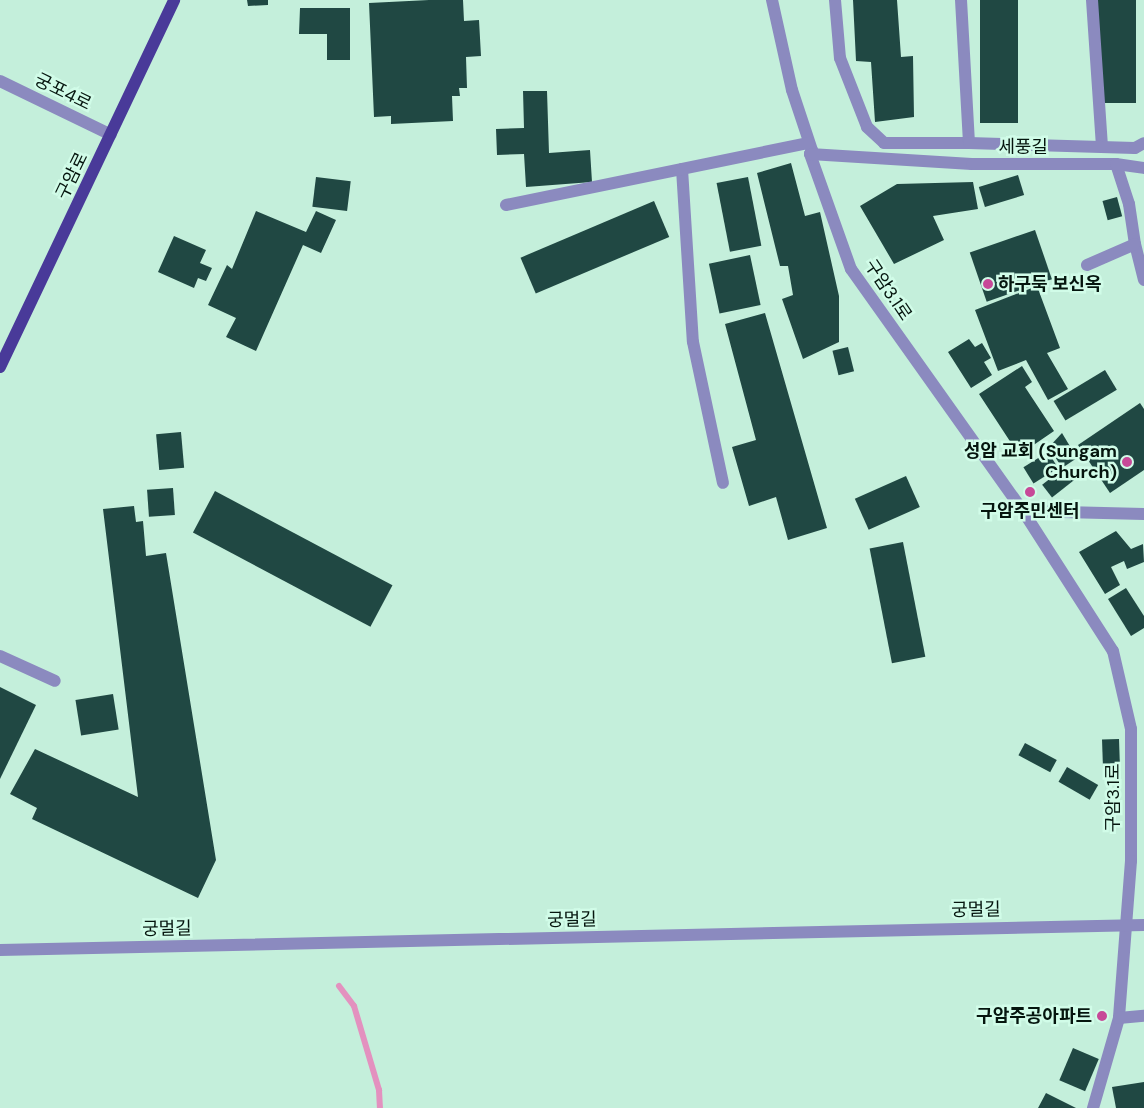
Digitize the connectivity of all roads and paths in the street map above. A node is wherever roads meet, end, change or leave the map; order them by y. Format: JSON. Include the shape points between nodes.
{"nodes":[{"id":1,"x":174,"y":0,"type":"edge"},
{"id":2,"x":772,"y":0,"type":"edge"},
{"id":3,"x":835,"y":0,"type":"edge"},
{"id":4,"x":961,"y":0,"type":"edge"},
{"id":5,"x":1092,"y":0,"type":"edge"},
{"id":6,"x":0,"y":80,"type":"edge"},
{"id":7,"x":111,"y":134,"type":"junction"},
{"id":8,"x":969,"y":143,"type":"junction"},
{"id":9,"x":1144,"y":143,"type":"edge"},
{"id":10,"x":1102,"y":147,"type":"junction"},
{"id":11,"x":810,"y":148,"type":"junction"},
{"id":12,"x":1116,"y":164,"type":"junction"},
{"id":13,"x":1144,"y":168,"type":"edge"},
{"id":14,"x":682,"y":169,"type":"junction"},
{"id":15,"x":506,"y":206,"type":"dead end"},
{"id":16,"x":1135,"y":244,"type":"junction"},
{"id":17,"x":1087,"y":265,"type":"dead end"},
{"id":18,"x":1144,"y":280,"type":"edge"},
{"id":19,"x":0,"y":366,"type":"edge"},
{"id":20,"x":723,"y":483,"type":"dead end"},
{"id":21,"x":1023,"y":512,"type":"junction"},
{"id":22,"x":1144,"y":514,"type":"edge"},
{"id":23,"x":0,"y":656,"type":"edge"},
{"id":24,"x":55,"y":682,"type":"dead end"},
{"id":25,"x":1138,"y":762,"type":"edge"},
{"id":26,"x":1127,"y":924,"type":"junction"},
{"id":27,"x":1144,"y":925,"type":"edge"},
{"id":28,"x":0,"y":950,"type":"edge"},
{"id":29,"x":1144,"y":1016,"type":"edge"},
{"id":30,"x":1119,"y":1018,"type":"junction"},
{"id":31,"x":1093,"y":1108,"type":"edge"}],
"edges":[{"from":1,"to":7,"type":"main road","name":"구암로"},
{"from":2,"to":11,"type":"street","name":"구암3.1로","via":[[792,90]]},
{"from":3,"to":8,"type":"street","via":[[840,58],[867,127],[884,143]]},
{"from":4,"to":8,"type":"street"},
{"from":5,"to":10,"type":"street"},
{"from":6,"to":7,"type":"street","name":"궁포4로"},
{"from":7,"to":19,"type":"main road","name":"구암로"},
{"from":8,"to":10,"type":"street"},
{"from":9,"to":10,"type":"street","via":[[1135,148]]},
{"from":11,"to":12,"type":"street","name":"세풍길","via":[[972,164]]},
{"from":11,"to":14,"type":"street","name":"세풍길"},
{"from":11,"to":21,"type":"street","name":"구암3.1로","via":[[851,269]]},
{"from":12,"to":13,"type":"street","name":"세풍길"},
{"from":12,"to":16,"type":"street","via":[[1129,204]]},
{"from":14,"to":15,"type":"street","name":"세풍길"},
{"from":14,"to":20,"type":"street","via":[[692,342]]},
{"from":16,"to":17,"type":"street"},
{"from":16,"to":18,"type":"street"},
{"from":21,"to":22,"type":"street"},
{"from":21,"to":25,"type":"street","name":"구암3.1로","via":[[1112,651]]},
{"from":23,"to":24,"type":"street"},
{"from":25,"to":26,"type":"street","name":"구암3.1로"},
{"from":26,"to":27,"type":"street","name":"궁멀길"},
{"from":26,"to":28,"type":"street","name":"궁멀길"},
{"from":26,"to":30,"type":"street","name":"구암3.1로"},
{"from":29,"to":30,"type":"street"},
{"from":30,"to":31,"type":"street","name":"구암3.1로"}]}
